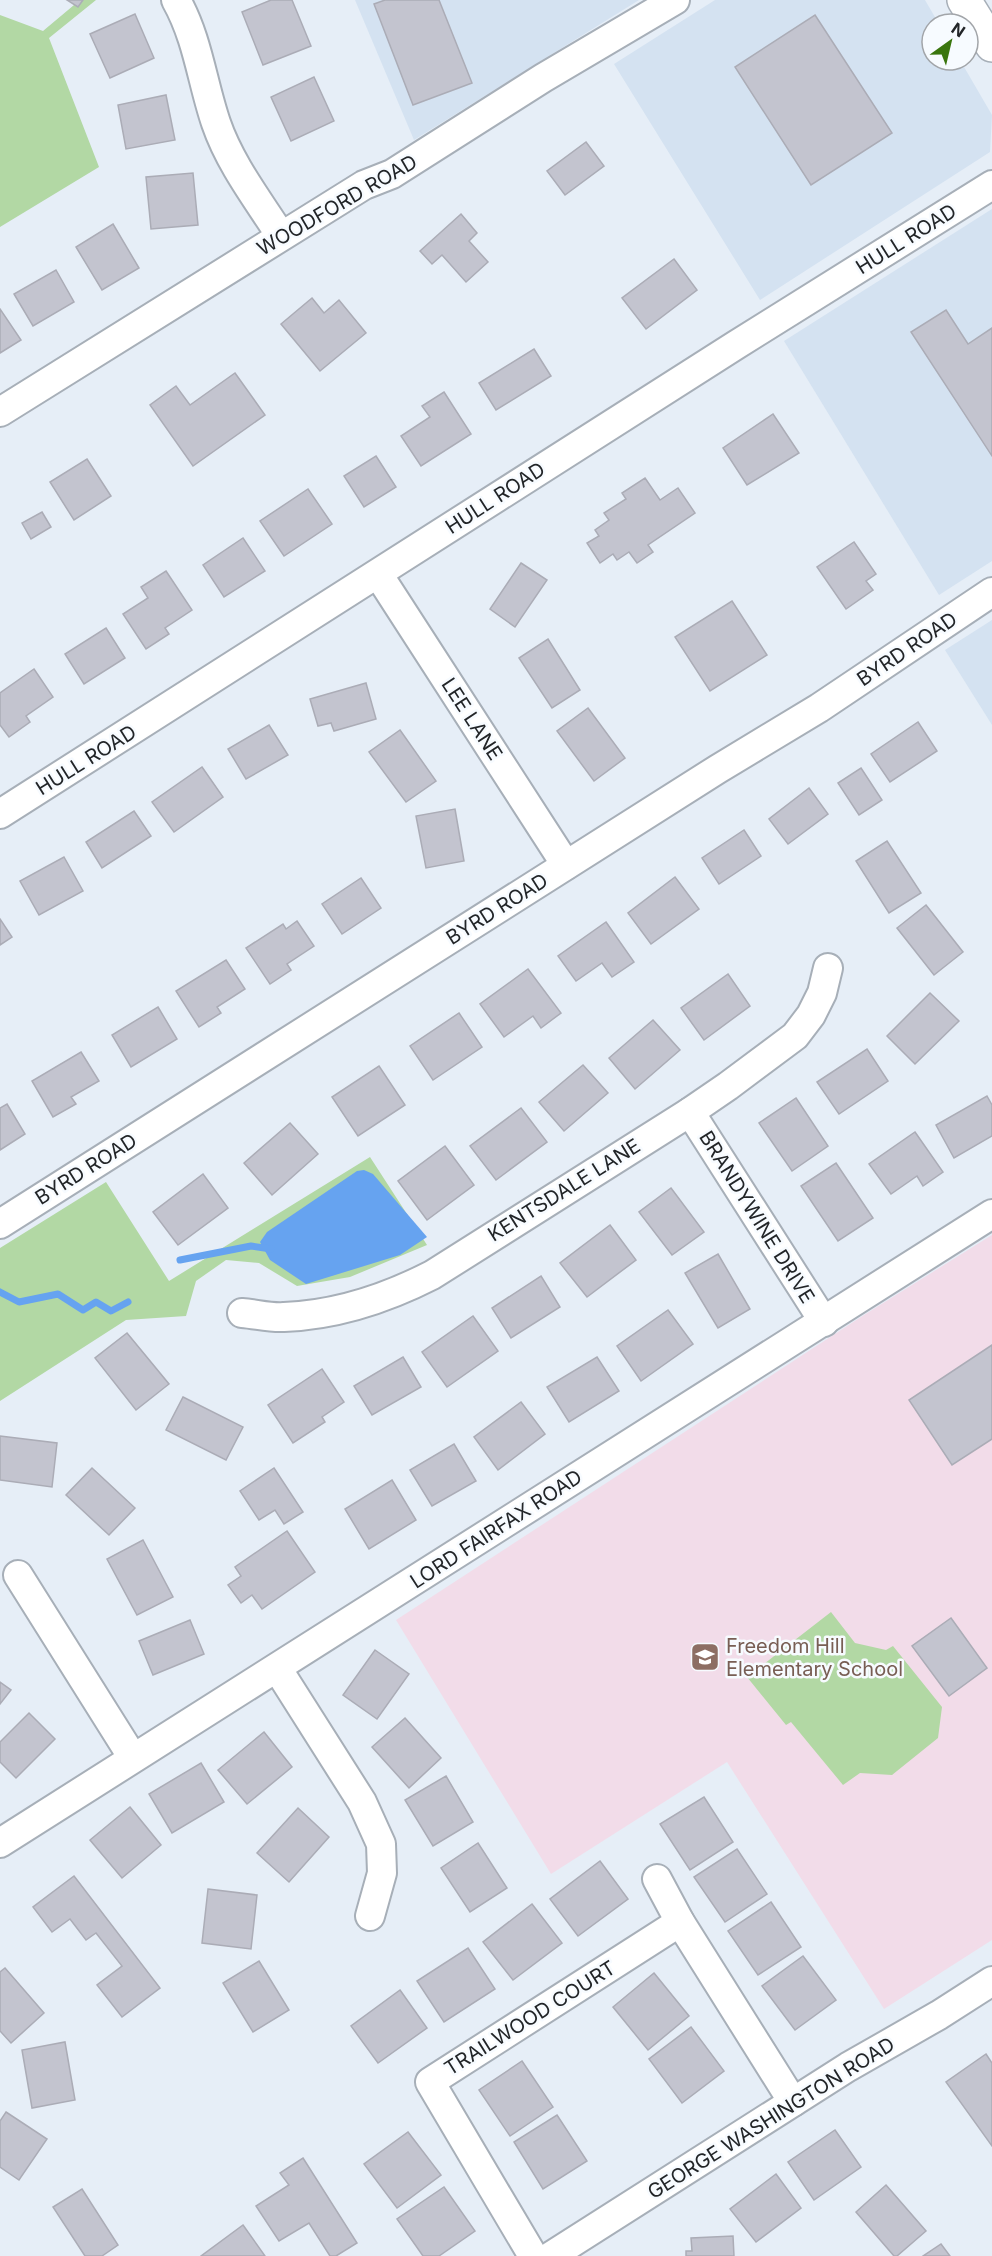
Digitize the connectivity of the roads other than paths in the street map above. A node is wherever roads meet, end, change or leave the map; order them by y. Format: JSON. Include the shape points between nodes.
{"nodes":[{"id":1,"x":176,"y":0,"type":"edge"},
{"id":2,"x":675,"y":0,"type":"edge"},
{"id":3,"x":964,"y":0,"type":"edge"},
{"id":4,"x":992,"y":45,"type":"edge"},
{"id":5,"x":992,"y":185,"type":"edge"},
{"id":6,"x":281,"y":236,"type":"junction"},
{"id":7,"x":0,"y":412,"type":"edge"},
{"id":8,"x":378,"y":573,"type":"junction"},
{"id":9,"x":992,"y":592,"type":"edge"},
{"id":10,"x":0,"y":814,"type":"edge"},
{"id":11,"x":566,"y":866,"type":"junction"},
{"id":12,"x":828,"y":968,"type":"dead end"},
{"id":13,"x":690,"y":1112,"type":"junction"},
{"id":14,"x":992,"y":1214,"type":"edge"},
{"id":15,"x":0,"y":1224,"type":"edge"},
{"id":16,"x":242,"y":1313,"type":"dead end"},
{"id":17,"x":824,"y":1322,"type":"junction"},
{"id":18,"x":18,"y":1575,"type":"dead end"},
{"id":19,"x":277,"y":1668,"type":"junction"},
{"id":20,"x":133,"y":1758,"type":"junction"},
{"id":21,"x":0,"y":1843,"type":"edge"},
{"id":22,"x":657,"y":1879,"type":"dead end"},
{"id":23,"x":370,"y":1916,"type":"dead end"},
{"id":24,"x":680,"y":1922,"type":"junction"},
{"id":25,"x":991,"y":1984,"type":"edge"},
{"id":26,"x":793,"y":2102,"type":"junction"},
{"id":27,"x":533,"y":2256,"type":"edge"},
{"id":28,"x":551,"y":2256,"type":"edge"}],
"edges":[{"from":1,"to":6,"type":"street","via":[[199,54],[217,125],[236,165]]},
{"from":2,"to":6,"type":"street","name":"WOODFORD ROAD","via":[[392,174],[364,185]]},
{"from":3,"to":4,"type":"main road"},
{"from":5,"to":8,"type":"street","name":"HULL ROAD"},
{"from":6,"to":7,"type":"street","name":"WOODFORD ROAD"},
{"from":8,"to":10,"type":"street","name":"HULL ROAD"},
{"from":8,"to":11,"type":"street","name":"LEE LANE"},
{"from":9,"to":11,"type":"street","name":"BYRD ROAD","via":[[819,708]]},
{"from":11,"to":15,"type":"street","name":"BYRD ROAD"},
{"from":12,"to":13,"type":"street","name":"KENTSDALE LANE","via":[[822,993],[795,1035]]},
{"from":13,"to":16,"type":"street","name":"KENTSDALE LANE","via":[[401,1291],[321,1314],[282,1317]]},
{"from":13,"to":17,"type":"street","name":"BRANDYWINE DRIVE"},
{"from":14,"to":17,"type":"street","name":"LORD FAIRFAX ROAD"},
{"from":17,"to":19,"type":"street","name":"LORD FAIRFAX ROAD"},
{"from":18,"to":20,"type":"street"},
{"from":19,"to":20,"type":"street","name":"LORD FAIRFAX ROAD"},
{"from":19,"to":23,"type":"street","via":[[362,1802],[381,1844],[382,1873]]},
{"from":20,"to":21,"type":"street","name":"LORD FAIRFAX ROAD"},
{"from":22,"to":24,"type":"street"},
{"from":24,"to":26,"type":"street"},
{"from":24,"to":27,"type":"street","name":"TRAILWOOD COURT","via":[[430,2082]]},
{"from":25,"to":26,"type":"street","name":"GEORGE WASHINGTON ROAD"},
{"from":26,"to":28,"type":"street","name":"GEORGE WASHINGTON ROAD"}]}
